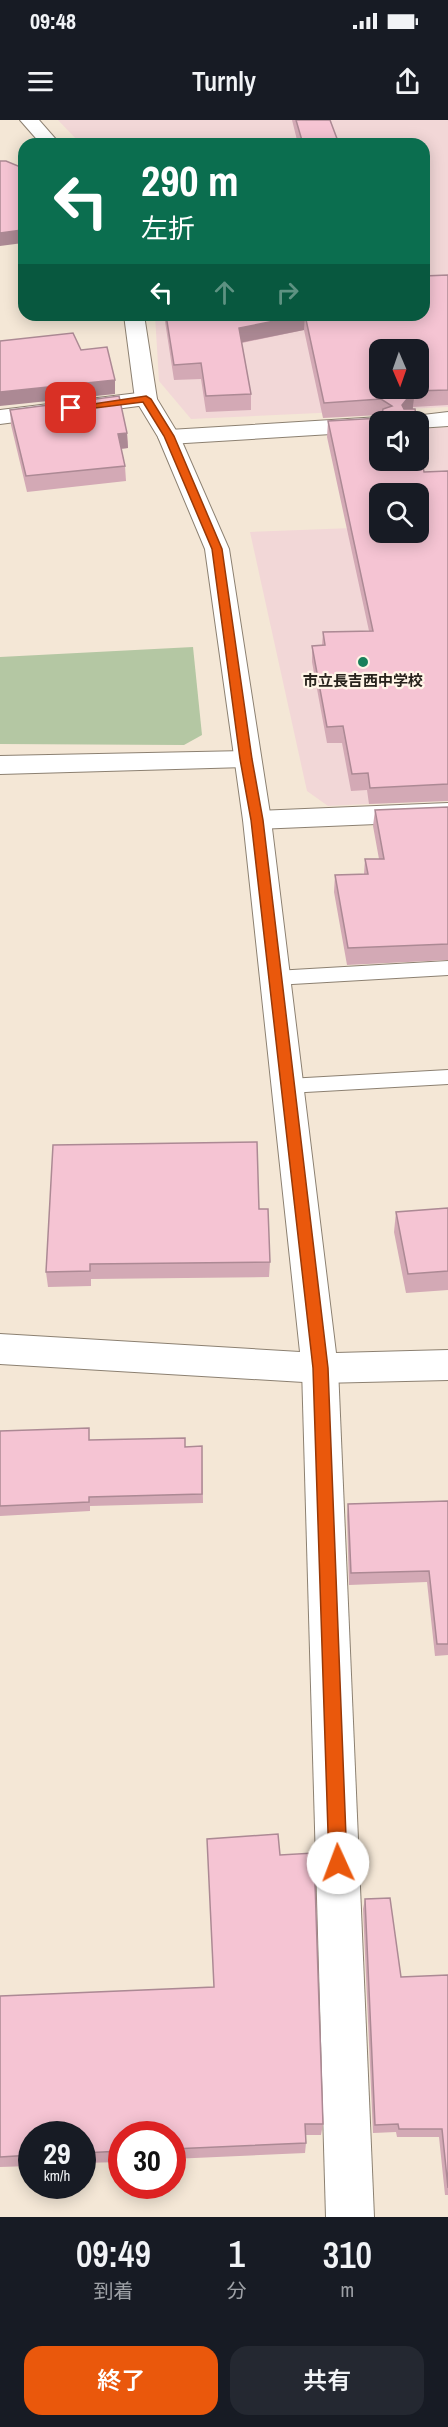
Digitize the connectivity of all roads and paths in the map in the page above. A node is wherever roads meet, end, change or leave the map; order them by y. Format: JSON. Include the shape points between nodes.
{"nodes":[{"id":1,"x":29,"y":120,"type":"edge"},
{"id":2,"x":46,"y":138,"type":"edge"},
{"id":3,"x":135,"y":321,"type":"edge"},
{"id":4,"x":146,"y":399,"type":"junction"},
{"id":5,"x":0,"y":417,"type":"edge"},
{"id":6,"x":448,"y":419,"type":"edge"},
{"id":7,"x":429,"y":421,"type":"edge"},
{"id":8,"x":369,"y":425,"type":"edge"},
{"id":9,"x":169,"y":436,"type":"junction"},
{"id":10,"x":246,"y":759,"type":"junction"},
{"id":11,"x":0,"y":765,"type":"edge"},
{"id":12,"x":448,"y":812,"type":"edge"},
{"id":13,"x":257,"y":820,"type":"junction"},
{"id":14,"x":448,"y":968,"type":"edge"},
{"id":15,"x":275,"y":978,"type":"junction"},
{"id":16,"x":448,"y":1077,"type":"edge"},
{"id":17,"x":288,"y":1086,"type":"junction"},
{"id":18,"x":0,"y":1349,"type":"edge"},
{"id":19,"x":448,"y":1365,"type":"edge"},
{"id":20,"x":320,"y":1368,"type":"junction"},
{"id":21,"x":350,"y":2217,"type":"edge"}],
"edges":[{"from":1,"to":2,"type":"street"},
{"from":3,"to":4,"type":"street"},
{"from":4,"to":5,"type":"street"},
{"from":4,"to":9,"type":"street"},
{"from":6,"to":7,"type":"street"},
{"from":8,"to":9,"type":"street"},
{"from":9,"to":10,"type":"street","via":[[217,549]]},
{"from":10,"to":11,"type":"street"},
{"from":10,"to":13,"type":"street"},
{"from":12,"to":13,"type":"street"},
{"from":13,"to":15,"type":"street"},
{"from":14,"to":15,"type":"lane"},
{"from":15,"to":17,"type":"street"},
{"from":16,"to":17,"type":"lane"},
{"from":17,"to":20,"type":"street"},
{"from":18,"to":20,"type":"street"},
{"from":19,"to":20,"type":"street"},
{"from":20,"to":21,"type":"street"}]}
